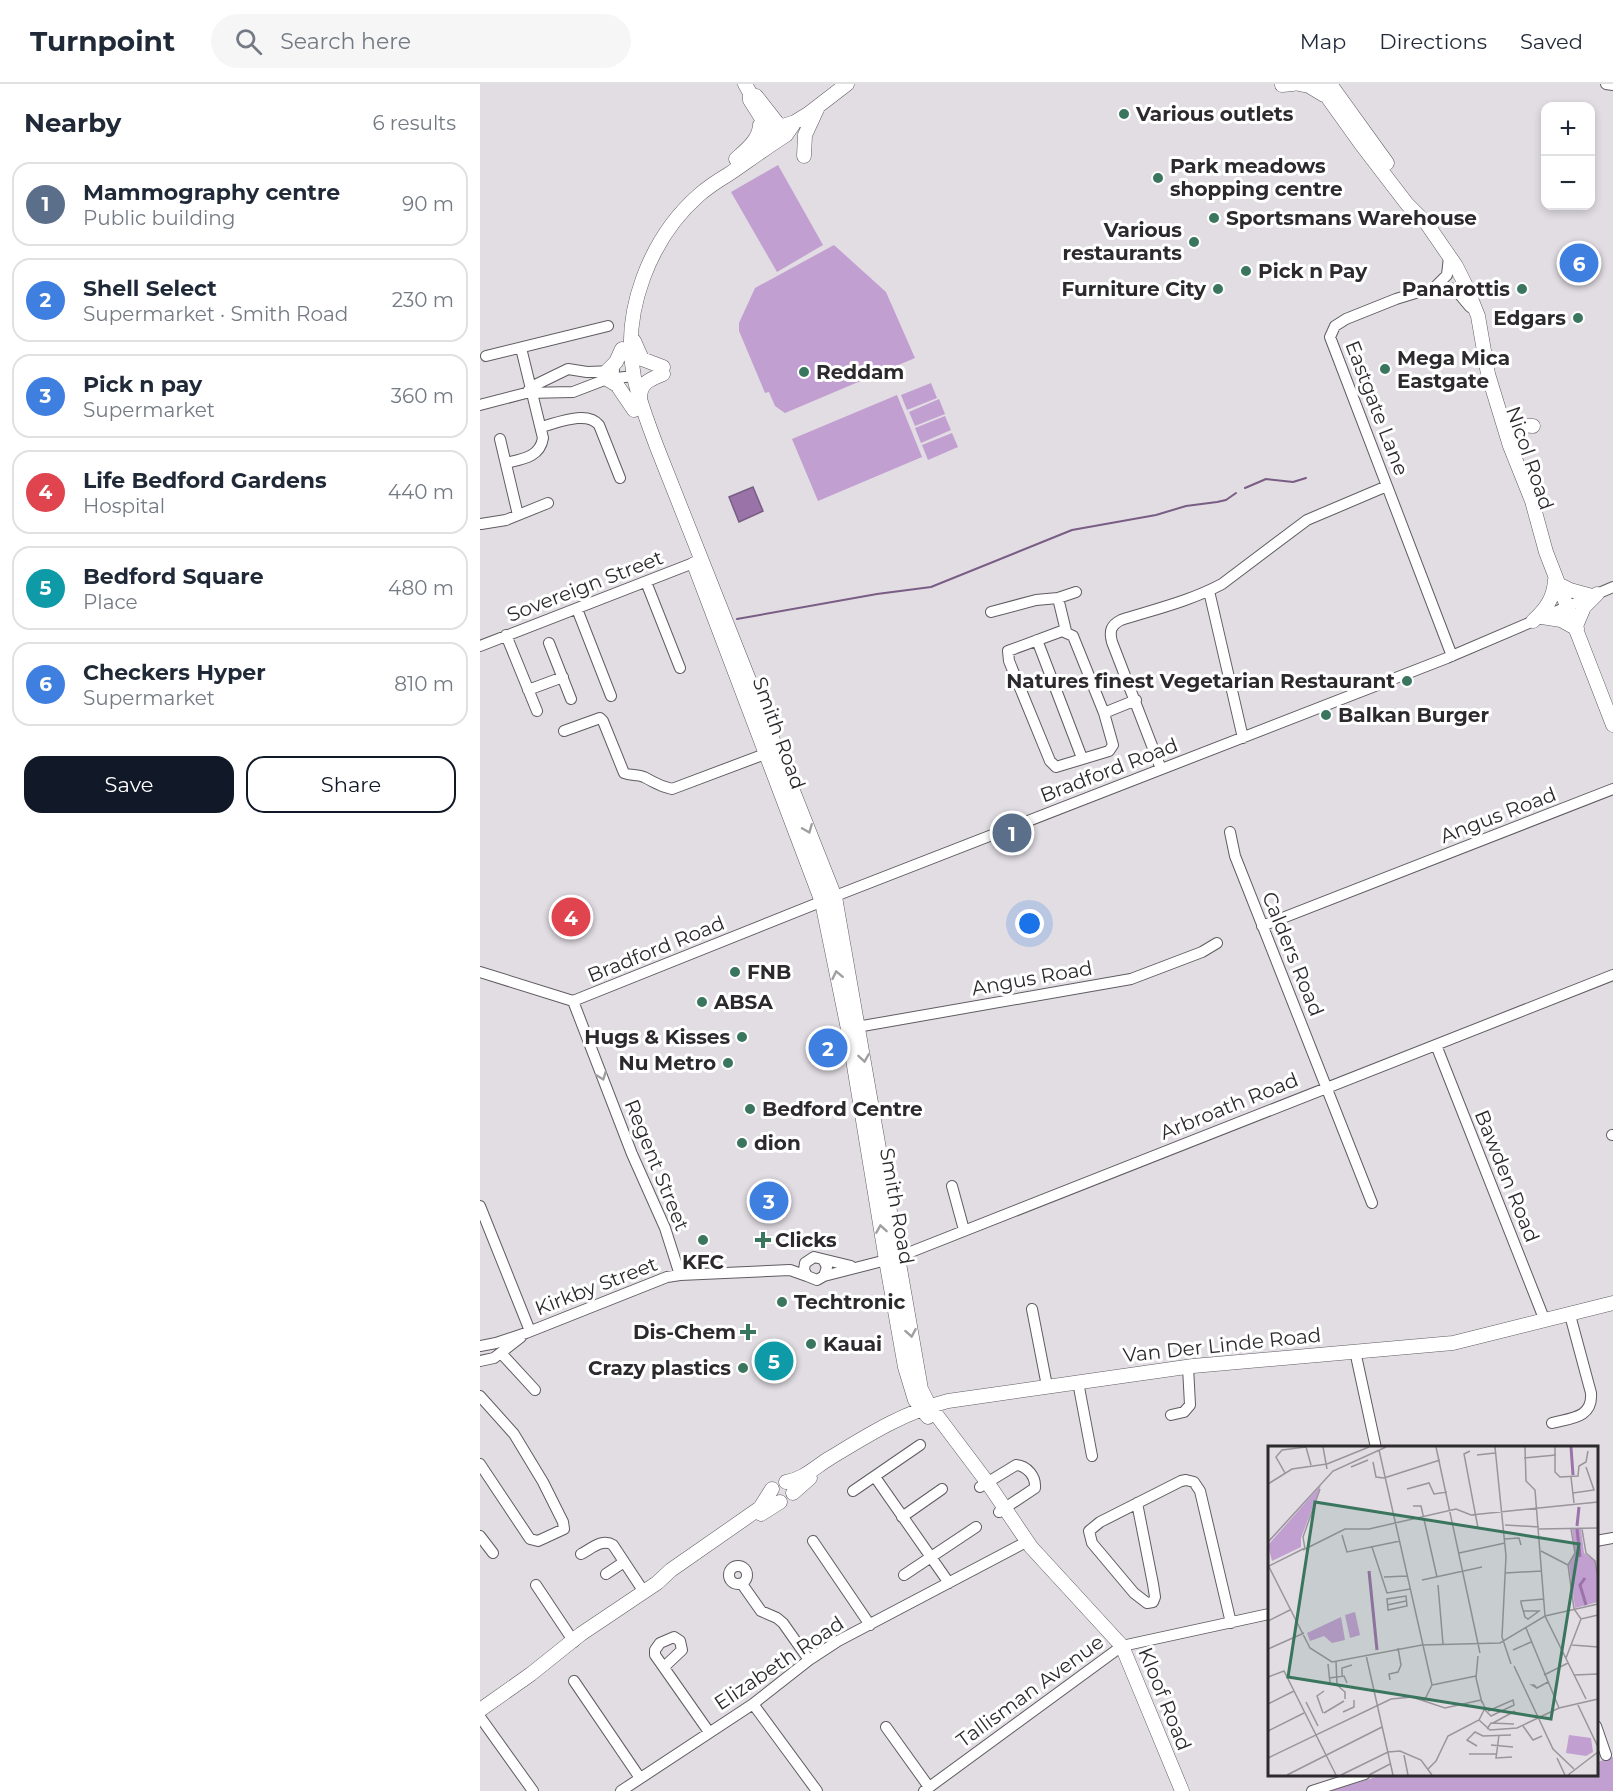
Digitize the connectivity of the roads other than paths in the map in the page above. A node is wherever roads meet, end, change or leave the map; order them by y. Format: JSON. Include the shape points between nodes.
{"nodes":[{"id":1,"x":847,"y":84,"type":"edge"},
{"id":2,"x":1299,"y":84,"type":"edge"},
{"id":3,"x":1318,"y":84,"type":"edge"},
{"id":4,"x":1606,"y":84,"type":"edge"},
{"id":5,"x":1613,"y":85,"type":"edge"},
{"id":6,"x":1329,"y":91,"type":"edge"},
{"id":7,"x":751,"y":92,"type":"edge"},
{"id":8,"x":813,"y":110,"type":"junction"},
{"id":9,"x":759,"y":115,"type":"junction"},
{"id":10,"x":778,"y":134,"type":"junction"},
{"id":11,"x":804,"y":156,"type":"dead end"},
{"id":12,"x":736,"y":159,"type":"junction"},
{"id":13,"x":1449,"y":257,"type":"junction"},
{"id":14,"x":640,"y":277,"type":"junction"},
{"id":15,"x":1435,"y":287,"type":"junction"},
{"id":16,"x":1478,"y":316,"type":"junction"},
{"id":17,"x":608,"y":326,"type":"dead end"},
{"id":18,"x":631,"y":333,"type":"junction"},
{"id":19,"x":521,"y":348,"type":"junction"},
{"id":20,"x":622,"y":349,"type":"junction"},
{"id":21,"x":486,"y":356,"type":"dead end"},
{"id":22,"x":587,"y":372,"type":"junction"},
{"id":23,"x":629,"y":373,"type":"junction"},
{"id":24,"x":1488,"y":374,"type":"junction"},
{"id":25,"x":607,"y":375,"type":"junction"},
{"id":26,"x":589,"y":386,"type":"junction"},
{"id":27,"x":530,"y":391,"type":"junction"},
{"id":28,"x":480,"y":405,"type":"edge"},
{"id":29,"x":637,"y":406,"type":"junction"},
{"id":30,"x":1500,"y":414,"type":"junction"},
{"id":31,"x":1533,"y":426,"type":"dead end"},
{"id":32,"x":541,"y":427,"type":"junction"},
{"id":33,"x":500,"y":439,"type":"dead end"},
{"id":34,"x":506,"y":464,"type":"junction"},
{"id":35,"x":620,"y":478,"type":"dead end"},
{"id":36,"x":1387,"y":486,"type":"junction"},
{"id":37,"x":548,"y":503,"type":"dead end"},
{"id":38,"x":518,"y":515,"type":"junction"},
{"id":39,"x":481,"y":524,"type":"edge"},
{"id":40,"x":1546,"y":552,"type":"junction"},
{"id":41,"x":698,"y":561,"type":"junction"},
{"id":42,"x":1556,"y":580,"type":"junction"},
{"id":43,"x":646,"y":582,"type":"junction"},
{"id":44,"x":1613,"y":587,"type":"edge"},
{"id":45,"x":1209,"y":591,"type":"junction"},
{"id":46,"x":1076,"y":592,"type":"dead end"},
{"id":47,"x":1594,"y":595,"type":"junction"},
{"id":48,"x":1058,"y":598,"type":"junction"},
{"id":49,"x":1567,"y":607,"type":"junction"},
{"id":50,"x":577,"y":609,"type":"junction"},
{"id":51,"x":991,"y":612,"type":"dead end"},
{"id":52,"x":1538,"y":619,"type":"junction"},
{"id":53,"x":1577,"y":628,"type":"junction"},
{"id":54,"x":1066,"y":632,"type":"junction"},
{"id":55,"x":506,"y":635,"type":"junction"},
{"id":56,"x":1037,"y":640,"type":"junction"},
{"id":57,"x":549,"y":643,"type":"dead end"},
{"id":58,"x":480,"y":646,"type":"edge"},
{"id":59,"x":1452,"y":656,"type":"junction"},
{"id":60,"x":680,"y":668,"type":"dead end"},
{"id":61,"x":563,"y":677,"type":"junction"},
{"id":62,"x":528,"y":690,"type":"junction"},
{"id":63,"x":611,"y":696,"type":"dead end"},
{"id":64,"x":571,"y":699,"type":"dead end"},
{"id":65,"x":1136,"y":700,"type":"junction"},
{"id":66,"x":537,"y":711,"type":"dead end"},
{"id":67,"x":1104,"y":713,"type":"junction"},
{"id":68,"x":1613,"y":725,"type":"edge"},
{"id":69,"x":564,"y":731,"type":"dead end"},
{"id":70,"x":1243,"y":738,"type":"junction"},
{"id":71,"x":771,"y":752,"type":"junction"},
{"id":72,"x":1083,"y":758,"type":"junction"},
{"id":73,"x":1161,"y":769,"type":"junction"},
{"id":74,"x":1613,"y":789,"type":"edge"},
{"id":75,"x":1230,"y":832,"type":"dead end"},
{"id":76,"x":829,"y":899,"type":"junction"},
{"id":77,"x":1262,"y":926,"type":"junction"},
{"id":78,"x":1217,"y":943,"type":"dead end"},
{"id":79,"x":480,"y":972,"type":"edge"},
{"id":80,"x":1613,"y":975,"type":"edge"},
{"id":81,"x":573,"y":1001,"type":"junction"},
{"id":82,"x":854,"y":1028,"type":"junction"},
{"id":83,"x":1436,"y":1045,"type":"junction"},
{"id":84,"x":1326,"y":1087,"type":"junction"},
{"id":85,"x":952,"y":1186,"type":"dead end"},
{"id":86,"x":1372,"y":1203,"type":"dead end"},
{"id":87,"x":480,"y":1206,"type":"edge"},
{"id":88,"x":964,"y":1230,"type":"junction"},
{"id":89,"x":892,"y":1258,"type":"junction"},
{"id":90,"x":824,"y":1261,"type":"junction"},
{"id":91,"x":805,"y":1263,"type":"junction"},
{"id":92,"x":858,"y":1266,"type":"junction"},
{"id":93,"x":790,"y":1270,"type":"junction"},
{"id":94,"x":680,"y":1275,"type":"junction"},
{"id":95,"x":807,"y":1276,"type":"junction"},
{"id":96,"x":824,"y":1276,"type":"junction"},
{"id":97,"x":1613,"y":1303,"type":"edge"},
{"id":98,"x":1032,"y":1309,"type":"dead end"},
{"id":99,"x":1570,"y":1315,"type":"junction"},
{"id":100,"x":1545,"y":1321,"type":"junction"},
{"id":101,"x":528,"y":1332,"type":"junction"},
{"id":102,"x":480,"y":1346,"type":"edge"},
{"id":103,"x":500,"y":1349,"type":"junction"},
{"id":104,"x":1355,"y":1351,"type":"junction"},
{"id":105,"x":480,"y":1361,"type":"edge"},
{"id":106,"x":1188,"y":1366,"type":"junction"},
{"id":107,"x":911,"y":1371,"type":"junction"},
{"id":108,"x":1078,"y":1382,"type":"junction"},
{"id":109,"x":1047,"y":1386,"type":"junction"},
{"id":110,"x":535,"y":1390,"type":"dead end"},
{"id":111,"x":480,"y":1396,"type":"edge"},
{"id":112,"x":951,"y":1400,"type":"junction"},
{"id":113,"x":925,"y":1407,"type":"junction"},
{"id":114,"x":1170,"y":1415,"type":"dead end"},
{"id":115,"x":896,"y":1420,"type":"junction"},
{"id":116,"x":1552,"y":1423,"type":"dead end"},
{"id":117,"x":939,"y":1425,"type":"junction"},
{"id":118,"x":920,"y":1445,"type":"dead end"},
{"id":119,"x":1376,"y":1446,"type":"edge"},
{"id":120,"x":1092,"y":1456,"type":"dead end"},
{"id":121,"x":480,"y":1464,"type":"edge"},
{"id":122,"x":875,"y":1478,"type":"junction"},
{"id":123,"x":983,"y":1484,"type":"junction"},
{"id":124,"x":789,"y":1487,"type":"junction"},
{"id":125,"x":772,"y":1489,"type":"junction"},
{"id":126,"x":942,"y":1489,"type":"dead end"},
{"id":127,"x":853,"y":1491,"type":"dead end"},
{"id":128,"x":780,"y":1502,"type":"junction"},
{"id":129,"x":1137,"y":1503,"type":"junction"},
{"id":130,"x":1002,"y":1510,"type":"junction"},
{"id":131,"x":902,"y":1517,"type":"junction"},
{"id":132,"x":976,"y":1527,"type":"dead end"},
{"id":133,"x":480,"y":1536,"type":"edge"},
{"id":134,"x":1613,"y":1538,"type":"edge"},
{"id":135,"x":813,"y":1541,"type":"dead end"},
{"id":136,"x":1598,"y":1541,"type":"edge"},
{"id":137,"x":1027,"y":1544,"type":"junction"},
{"id":138,"x":494,"y":1553,"type":"dead end"},
{"id":139,"x":581,"y":1554,"type":"dead end"},
{"id":140,"x":930,"y":1557,"type":"junction"},
{"id":141,"x":624,"y":1562,"type":"junction"},
{"id":142,"x":606,"y":1574,"type":"dead end"},
{"id":143,"x":904,"y":1575,"type":"dead end"},
{"id":144,"x":657,"y":1583,"type":"junction"},
{"id":145,"x":949,"y":1583,"type":"junction"},
{"id":146,"x":742,"y":1584,"type":"dead end"},
{"id":147,"x":1153,"y":1584,"type":"junction"},
{"id":148,"x":536,"y":1585,"type":"dead end"},
{"id":149,"x":644,"y":1592,"type":"junction"},
{"id":150,"x":1134,"y":1593,"type":"junction"},
{"id":151,"x":1268,"y":1614,"type":"edge"},
{"id":152,"x":1231,"y":1623,"type":"junction"},
{"id":153,"x":870,"y":1625,"type":"junction"},
{"id":154,"x":576,"y":1638,"type":"junction"},
{"id":155,"x":1122,"y":1646,"type":"junction"},
{"id":156,"x":809,"y":1660,"type":"junction"},
{"id":157,"x":664,"y":1667,"type":"dead end"},
{"id":158,"x":574,"y":1681,"type":"dead end"},
{"id":159,"x":480,"y":1702,"type":"edge"},
{"id":160,"x":753,"y":1704,"type":"junction"},
{"id":161,"x":480,"y":1710,"type":"edge"},
{"id":162,"x":480,"y":1717,"type":"edge"},
{"id":163,"x":886,"y":1727,"type":"dead end"},
{"id":164,"x":709,"y":1732,"type":"junction"},
{"id":165,"x":1598,"y":1733,"type":"edge"},
{"id":166,"x":1605,"y":1756,"type":"edge"},
{"id":167,"x":1359,"y":1776,"type":"edge"},
{"id":168,"x":640,"y":1778,"type":"junction"},
{"id":169,"x":926,"y":1789,"type":"edge"},
{"id":170,"x":533,"y":1791,"type":"edge"},
{"id":171,"x":621,"y":1791,"type":"edge"},
{"id":172,"x":817,"y":1791,"type":"edge"},
{"id":173,"x":1182,"y":1791,"type":"edge"},
{"id":174,"x":1311,"y":1791,"type":"edge"}],
"edges":[{"from":1,"to":8,"type":"main road"},
{"from":2,"to":6,"type":"main road"},
{"from":3,"to":6,"type":"main road","name":"Nicol Road"},
{"from":4,"to":5,"type":"street"},
{"from":6,"to":13,"type":"main road","name":"Nicol Road","via":[[1360,144]]},
{"from":7,"to":8,"type":"main road","via":[[784,114]]},
{"from":7,"to":9,"type":"main road","via":[[750,100]]},
{"from":7,"to":10,"type":"main road"},
{"from":8,"to":10,"type":"main road"},
{"from":8,"to":11,"type":"main road","via":[[805,135]]},
{"from":9,"to":10,"type":"main road"},
{"from":9,"to":12,"type":"main road","via":[[759,132]]},
{"from":10,"to":12,"type":"main road","name":"Smith Road"},
{"from":10,"to":14,"type":"main road","name":"Smith Road","via":[[681,213]]},
{"from":12,"to":14,"type":"main road","name":"Smith Road","via":[[689,193],[664,224]]},
{"from":13,"to":15,"type":"street","via":[[1448,275]]},
{"from":13,"to":16,"type":"main road","name":"Nicol Road"},
{"from":14,"to":18,"type":"main road","name":"Smith Road"},
{"from":14,"to":20,"type":"main road","name":"Smith Road","via":[[625,315]]},
{"from":15,"to":16,"type":"street","via":[[1455,289]]},
{"from":15,"to":36,"type":"street","name":"Eastgate Lane","via":[[1338,324],[1330,337]]},
{"from":16,"to":24,"type":"main road","name":"Nicol Road"},
{"from":17,"to":19,"type":"street"},
{"from":18,"to":23,"type":"main road","name":"Smith Road"},
{"from":18,"to":29,"type":"main road","via":[[642,359],[663,370],[645,382]]},
{"from":19,"to":21,"type":"street"},
{"from":19,"to":27,"type":"street"},
{"from":20,"to":23,"type":"main road","name":"Smith Road"},
{"from":20,"to":25,"type":"main road"},
{"from":22,"to":25,"type":"street"},
{"from":22,"to":26,"type":"street"},
{"from":22,"to":27,"type":"street","via":[[568,369]]},
{"from":23,"to":25,"type":"street"},
{"from":23,"to":29,"type":"main road","name":"Smith Road"},
{"from":24,"to":30,"type":"main road","name":"Nicol Road"},
{"from":24,"to":40,"type":"main road","name":"Nicol Road","via":[[1492,416],[1502,449]]},
{"from":25,"to":26,"type":"street"},
{"from":25,"to":29,"type":"main road"},
{"from":26,"to":27,"type":"street","via":[[573,392]]},
{"from":27,"to":28,"type":"street"},
{"from":27,"to":32,"type":"street"},
{"from":29,"to":41,"type":"main road","name":"Smith Road"},
{"from":30,"to":31,"type":"main road","via":[[1519,425]]},
{"from":30,"to":40,"type":"main road","name":"Nicol Road"},
{"from":32,"to":34,"type":"street","via":[[539,450],[526,459]]},
{"from":32,"to":35,"type":"street","via":[[584,417],[593,419]]},
{"from":33,"to":34,"type":"street"},
{"from":34,"to":38,"type":"street"},
{"from":36,"to":45,"type":"street","via":[[1307,520]]},
{"from":36,"to":59,"type":"street","name":"Eastgate Lane"},
{"from":37,"to":38,"type":"street"},
{"from":38,"to":39,"type":"street"},
{"from":40,"to":42,"type":"main road","name":"Nicol Road"},
{"from":41,"to":43,"type":"street","name":"Sovereign Street"},
{"from":41,"to":71,"type":"main road","name":"Smith Road"},
{"from":42,"to":47,"type":"main road","via":[[1570,590]]},
{"from":42,"to":49,"type":"main road","name":"Nicol Road"},
{"from":42,"to":52,"type":"main road","via":[[1551,601]]},
{"from":43,"to":50,"type":"street","name":"Sovereign Street"},
{"from":43,"to":60,"type":"street"},
{"from":44,"to":47,"type":"street","name":"Bradford Road"},
{"from":45,"to":65,"type":"street","via":[[1112,626],[1112,642]]},
{"from":45,"to":70,"type":"street"},
{"from":46,"to":48,"type":"street"},
{"from":47,"to":49,"type":"street","name":"Bradford Road"},
{"from":47,"to":53,"type":"main road","via":[[1584,607]]},
{"from":48,"to":51,"type":"street"},
{"from":48,"to":54,"type":"street"},
{"from":49,"to":52,"type":"street","name":"Bradford Road"},
{"from":49,"to":53,"type":"main road","name":"Nicol Road"},
{"from":50,"to":55,"type":"street","name":"Sovereign Street"},
{"from":50,"to":63,"type":"street"},
{"from":52,"to":53,"type":"main road","via":[[1561,620]]},
{"from":52,"to":59,"type":"street","name":"Bradford Road"},
{"from":53,"to":68,"type":"main road","name":"Nicol Road"},
{"from":54,"to":56,"type":"street"},
{"from":54,"to":67,"type":"street","via":[[1073,636]]},
{"from":55,"to":58,"type":"street","name":"Sovereign Street"},
{"from":55,"to":62,"type":"street"},
{"from":56,"to":72,"type":"street"},
{"from":56,"to":72,"type":"street","via":[[1009,650],[1009,661],[1051,764],[1056,767]]},
{"from":57,"to":61,"type":"street"},
{"from":59,"to":70,"type":"street","name":"Bradford Road"},
{"from":61,"to":62,"type":"street"},
{"from":61,"to":64,"type":"street"},
{"from":62,"to":66,"type":"street"},
{"from":65,"to":67,"type":"street"},
{"from":65,"to":73,"type":"street"},
{"from":67,"to":72,"type":"street","via":[[1114,741],[1112,748]]},
{"from":69,"to":71,"type":"street","via":[[600,718],[624,773],[672,789]]},
{"from":70,"to":73,"type":"street","name":"Bradford Road"},
{"from":71,"to":76,"type":"main road","name":"Smith Road"},
{"from":73,"to":76,"type":"street","name":"Bradford Road"},
{"from":74,"to":77,"type":"street","name":"Angus Road"},
{"from":75,"to":77,"type":"street","name":"Calders Road","via":[[1235,856]]},
{"from":76,"to":81,"type":"street","name":"Bradford Road"},
{"from":76,"to":82,"type":"main road","name":"Smith Road"},
{"from":77,"to":84,"type":"street","name":"Calders Road"},
{"from":78,"to":82,"type":"street","name":"Angus Road","via":[[1131,979]]},
{"from":79,"to":81,"type":"street","name":"Bradford Road"},
{"from":80,"to":83,"type":"street","name":"Arbroath Road"},
{"from":81,"to":94,"type":"street","name":"Regent Street","one_way":true,"via":[[665,1228]]},
{"from":82,"to":89,"type":"main road","name":"Smith Road"},
{"from":83,"to":84,"type":"street","name":"Arbroath Road"},
{"from":83,"to":100,"type":"street","name":"Bawden Road"},
{"from":84,"to":86,"type":"street","name":"Calders Road"},
{"from":84,"to":88,"type":"street","name":"Arbroath Road"},
{"from":85,"to":88,"type":"street"},
{"from":87,"to":101,"type":"street"},
{"from":88,"to":89,"type":"street","name":"Arbroath Road"},
{"from":89,"to":92,"type":"street","name":"Arbroath Road"},
{"from":89,"to":107,"type":"main road","name":"Smith Road"},
{"from":90,"to":91,"type":"street","via":[[814,1257]]},
{"from":90,"to":92,"type":"street","name":"Arbroath Road"},
{"from":90,"to":96,"type":"street"},
{"from":91,"to":93,"type":"street"},
{"from":91,"to":95,"type":"street"},
{"from":92,"to":96,"type":"street","name":"Arbroath Road"},
{"from":93,"to":94,"type":"street"},
{"from":93,"to":95,"type":"street"},
{"from":94,"to":101,"type":"street","name":"Kirkby Street"},
{"from":95,"to":96,"type":"street","via":[[817,1280]]},
{"from":97,"to":99,"type":"main road","name":"Van Der Linde Road"},
{"from":98,"to":109,"type":"street"},
{"from":99,"to":100,"type":"main road","name":"Van Der Linde Road"},
{"from":99,"to":116,"type":"street","via":[[1591,1404],[1583,1414]]},
{"from":100,"to":104,"type":"main road","name":"Van Der Linde Road","via":[[1465,1341]]},
{"from":101,"to":103,"type":"street","name":"Kirkby Street"},
{"from":102,"to":103,"type":"street","name":"Kirkby Street"},
{"from":103,"to":105,"type":"street","name":"Kirkby Street","via":[[494,1358]]},
{"from":103,"to":110,"type":"street"},
{"from":104,"to":106,"type":"main road","name":"Van Der Linde Road"},
{"from":104,"to":119,"type":"street"},
{"from":106,"to":108,"type":"main road","name":"Van Der Linde Road"},
{"from":106,"to":114,"type":"street","via":[[1190,1405],[1184,1412]]},
{"from":107,"to":112,"type":"main road","via":[[933,1395]]},
{"from":107,"to":113,"type":"main road","name":"Smith Road"},
{"from":107,"to":115,"type":"main road"},
{"from":108,"to":109,"type":"main road","name":"Van Der Linde Road"},
{"from":108,"to":120,"type":"street"},
{"from":109,"to":112,"type":"main road","name":"Van Der Linde Road"},
{"from":111,"to":121,"type":"street","via":[[520,1444],[564,1522],[564,1529],[538,1541],[530,1539]]},
{"from":112,"to":113,"type":"main road","name":"Van Der Linde Road"},
{"from":112,"to":117,"type":"main road"},
{"from":113,"to":115,"type":"main road","name":"Van Der Linde Road"},
{"from":113,"to":117,"type":"main road","name":"Kloof Road"},
{"from":115,"to":117,"type":"main road"},
{"from":115,"to":124,"type":"main road","name":"Van Der Linde Road"},
{"from":117,"to":123,"type":"main road","name":"Kloof Road"},
{"from":118,"to":122,"type":"street"},
{"from":122,"to":127,"type":"street"},
{"from":122,"to":131,"type":"street"},
{"from":123,"to":130,"type":"main road","name":"Kloof Road"},
{"from":123,"to":130,"type":"street","via":[[1016,1464],[1034,1478],[1033,1491]]},
{"from":124,"to":125,"type":"main road","via":[[776,1483]]},
{"from":124,"to":128,"type":"main road","via":[[788,1500]]},
{"from":125,"to":128,"type":"main road","via":[[774,1498]]},
{"from":125,"to":144,"type":"main road","via":[[760,1508]]},
{"from":126,"to":131,"type":"street"},
{"from":128,"to":144,"type":"main road"},
{"from":129,"to":147,"type":"street"},
{"from":129,"to":150,"type":"street","via":[[1089,1531],[1092,1543]]},
{"from":129,"to":152,"type":"street","via":[[1181,1481],[1190,1480],[1198,1485]]},
{"from":130,"to":137,"type":"main road","name":"Kloof Road"},
{"from":131,"to":140,"type":"street"},
{"from":132,"to":140,"type":"street"},
{"from":133,"to":138,"type":"street"},
{"from":134,"to":136,"type":"street"},
{"from":135,"to":153,"type":"street"},
{"from":137,"to":145,"type":"street","name":"Elizabeth Road"},
{"from":137,"to":155,"type":"main road","name":"Kloof Road"},
{"from":139,"to":141,"type":"street","via":[[609,1542]]},
{"from":140,"to":143,"type":"street"},
{"from":140,"to":145,"type":"street"},
{"from":141,"to":142,"type":"street"},
{"from":141,"to":149,"type":"street"},
{"from":144,"to":149,"type":"main road"},
{"from":145,"to":153,"type":"street","name":"Elizabeth Road"},
{"from":146,"to":156,"type":"street","via":[[759,1609],[783,1623]]},
{"from":147,"to":150,"type":"street"},
{"from":147,"to":150,"type":"street","via":[[1153,1602],[1147,1603]]},
{"from":148,"to":154,"type":"street"},
{"from":149,"to":154,"type":"main road"},
{"from":151,"to":152,"type":"street","name":"Tallisman Avenue"},
{"from":152,"to":155,"type":"street","name":"Tallisman Avenue"},
{"from":153,"to":156,"type":"street","name":"Elizabeth Road"},
{"from":154,"to":159,"type":"main road"},
{"from":154,"to":161,"type":"main road"},
{"from":155,"to":169,"type":"street","name":"Tallisman Avenue"},
{"from":155,"to":173,"type":"main road","name":"Kloof Road"},
{"from":156,"to":160,"type":"street","name":"Elizabeth Road"},
{"from":157,"to":164,"type":"street"},
{"from":158,"to":168,"type":"street"},
{"from":160,"to":164,"type":"street","name":"Elizabeth Road"},
{"from":160,"to":172,"type":"street"},
{"from":162,"to":170,"type":"street"},
{"from":163,"to":169,"type":"street"},
{"from":164,"to":168,"type":"street","name":"Elizabeth Road"},
{"from":165,"to":166,"type":"street"},
{"from":167,"to":174,"type":"street"},
{"from":168,"to":171,"type":"street","name":"Elizabeth Road"}]}
